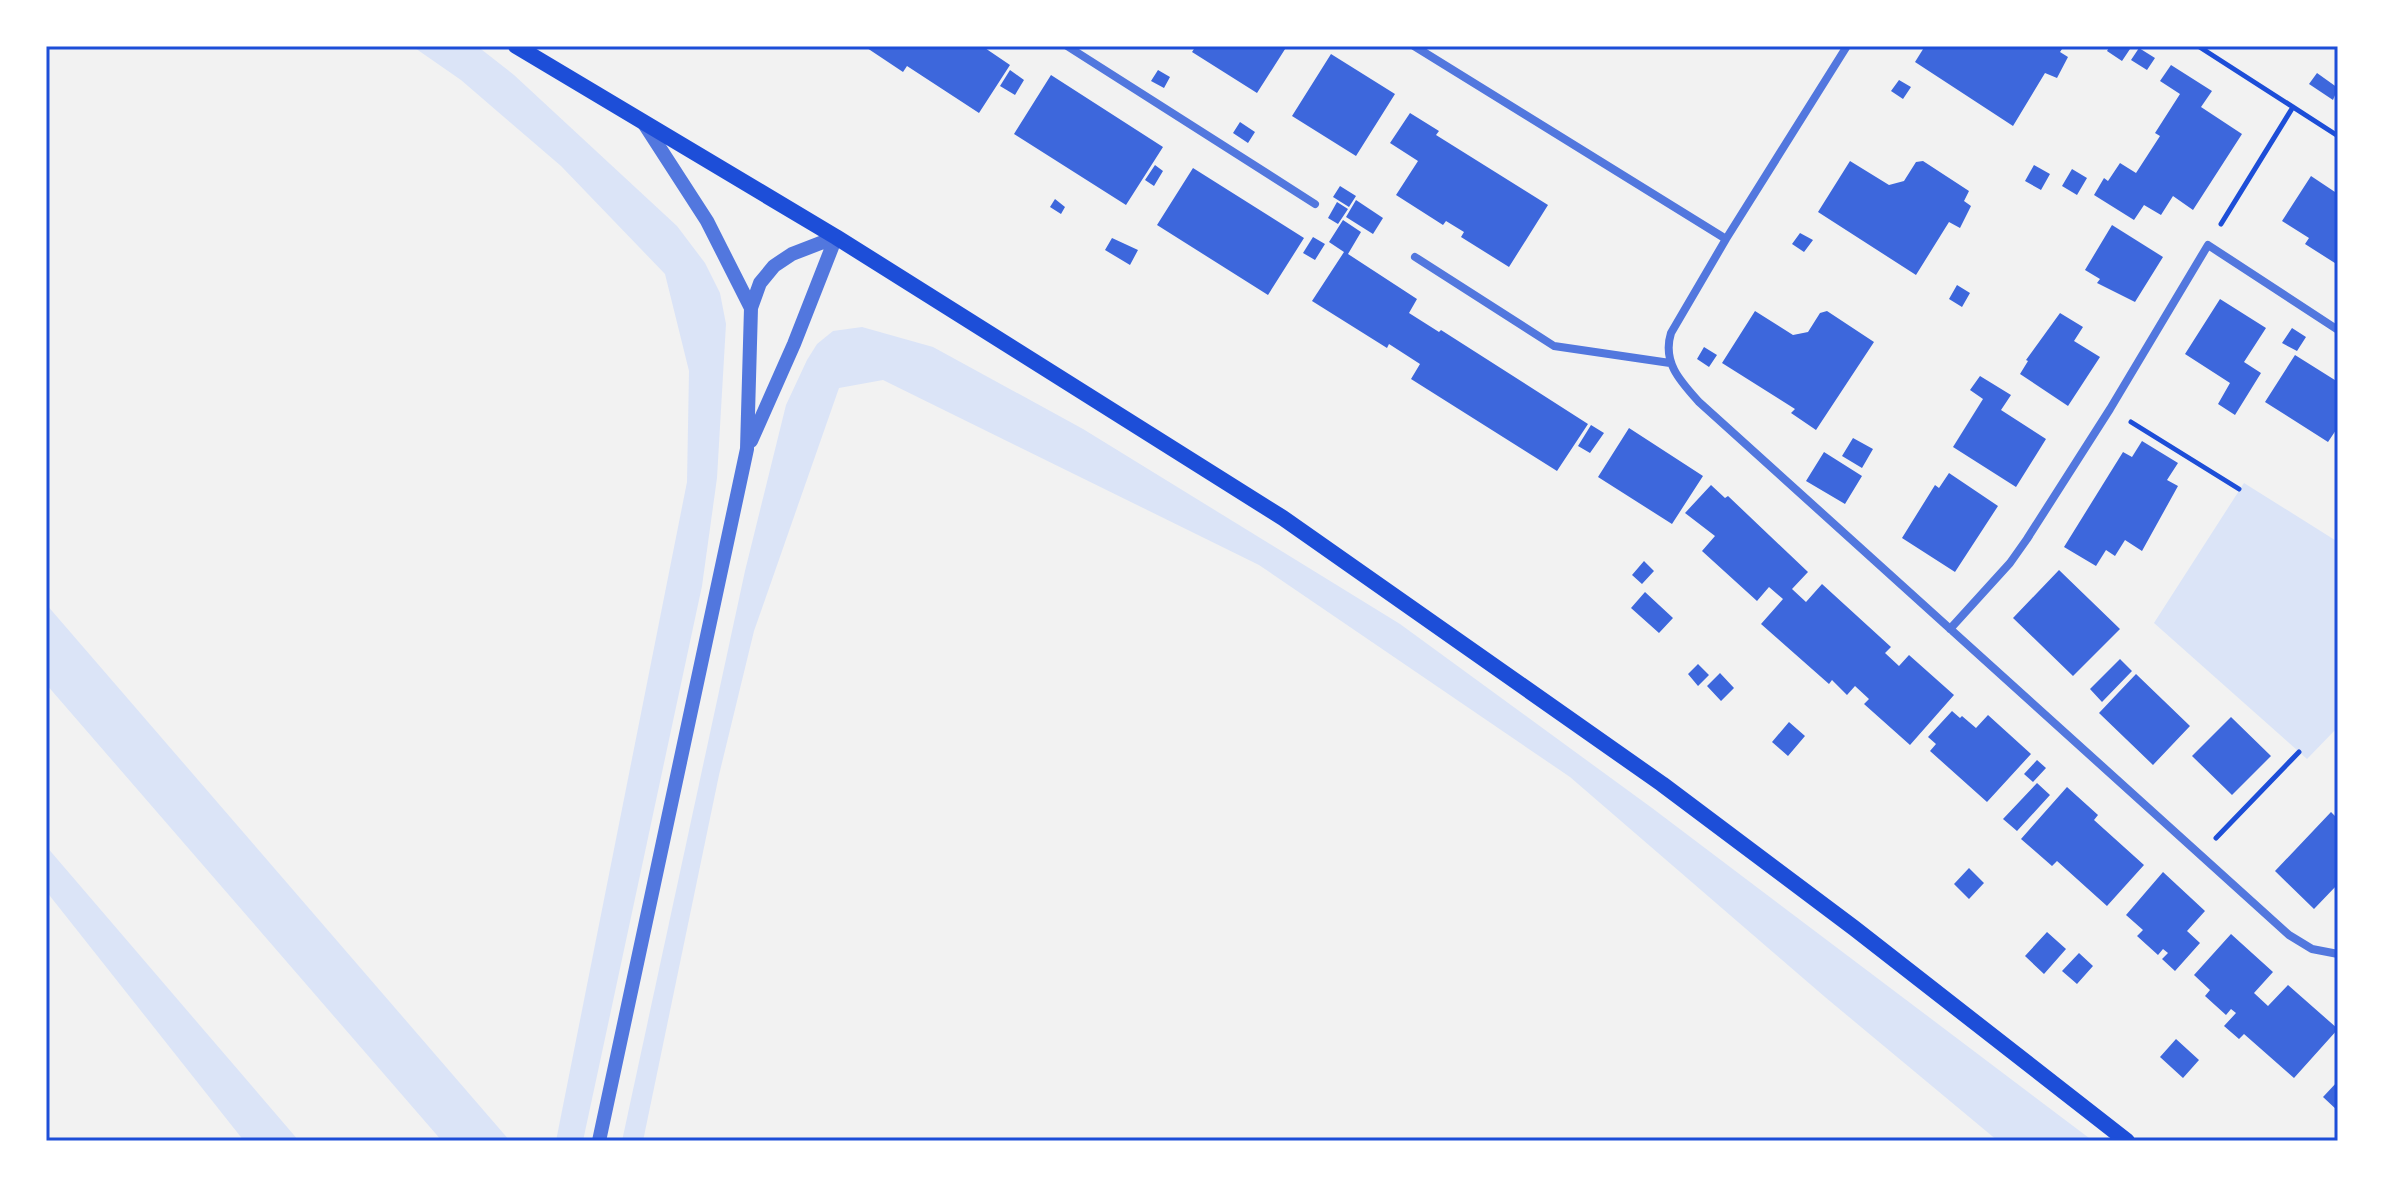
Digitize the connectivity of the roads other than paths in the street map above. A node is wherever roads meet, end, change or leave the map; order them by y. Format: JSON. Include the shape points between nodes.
{"nodes":[{"id":1,"x":516,"y":46,"type":"edge"},
{"id":2,"x":1067,"y":46,"type":"edge"},
{"id":3,"x":1414,"y":46,"type":"edge"},
{"id":4,"x":1847,"y":46,"type":"edge"},
{"id":5,"x":643,"y":122,"type":"junction"},
{"id":6,"x":1315,"y":204,"type":"dead end"},
{"id":7,"x":836,"y":237,"type":"junction"},
{"id":8,"x":1726,"y":239,"type":"junction"},
{"id":9,"x":1415,"y":257,"type":"dead end"},
{"id":10,"x":751,"y":308,"type":"junction"},
{"id":11,"x":2338,"y":330,"type":"edge"},
{"id":12,"x":1670,"y":363,"type":"junction"},
{"id":13,"x":747,"y":449,"type":"junction"},
{"id":14,"x":1950,"y":629,"type":"junction"},
{"id":15,"x":2338,"y":954,"type":"edge"},
{"id":16,"x":599,"y":1141,"type":"edge"},
{"id":17,"x":2127,"y":1141,"type":"edge"}],
"edges":[{"from":1,"to":5,"type":"main road"},
{"from":2,"to":6,"type":"street"},
{"from":3,"to":8,"type":"street"},
{"from":4,"to":8,"type":"street"},
{"from":5,"to":7,"type":"main road"},
{"from":5,"to":10,"type":"street","via":[[707,221]]},
{"from":7,"to":10,"type":"street","via":[[774,266],[760,283]]},
{"from":7,"to":13,"type":"street"},
{"from":7,"to":17,"type":"main road","via":[[1296,527],[1662,784]]},
{"from":8,"to":12,"type":"street","via":[[1671,333]]},
{"from":9,"to":12,"type":"street","via":[[1554,346]]},
{"from":10,"to":13,"type":"street"},
{"from":11,"to":14,"type":"street","via":[[2208,245],[2027,539]]},
{"from":12,"to":14,"type":"street","via":[[1699,402]]},
{"from":13,"to":16,"type":"street"},
{"from":14,"to":15,"type":"street","via":[[2289,935],[2312,949]]}]}
